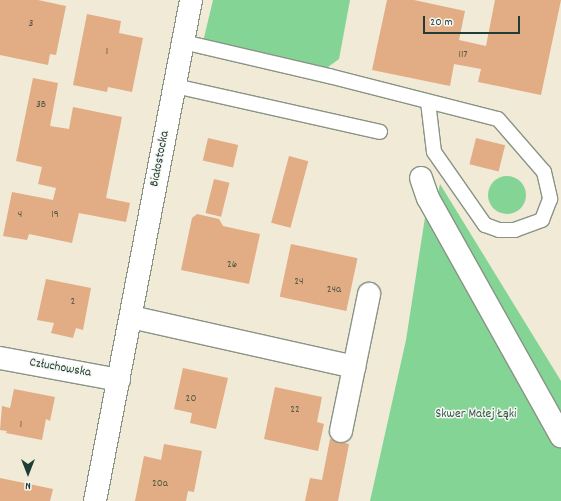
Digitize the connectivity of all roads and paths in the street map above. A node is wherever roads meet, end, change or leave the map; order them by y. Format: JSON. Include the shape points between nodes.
{"nodes":[{"id":1,"x":191,"y":0,"type":"edge"},
{"id":2,"x":183,"y":42,"type":"junction"},
{"id":3,"x":175,"y":86,"type":"junction"},
{"id":4,"x":428,"y":102,"type":"junction"},
{"id":5,"x":380,"y":132,"type":"dead end"},
{"id":6,"x":421,"y":178,"type":"dead end"},
{"id":7,"x":369,"y":294,"type":"dead end"},
{"id":8,"x":131,"y":317,"type":"junction"},
{"id":9,"x":0,"y":358,"type":"edge"},
{"id":10,"x":354,"y":367,"type":"junction"},
{"id":11,"x":119,"y":380,"type":"junction"},
{"id":12,"x":341,"y":431,"type":"dead end"},
{"id":13,"x":561,"y":436,"type":"edge"},
{"id":14,"x":95,"y":501,"type":"edge"}],
"edges":[{"from":1,"to":2,"type":"street","name":"Białostocka"},
{"from":2,"to":3,"type":"street","name":"Białostocka"},
{"from":2,"to":4,"type":"lane"},
{"from":3,"to":5,"type":"lane"},
{"from":3,"to":8,"type":"street","name":"Białostocka"},
{"from":4,"to":4,"type":"lane","via":[[498,119],[544,172],[550,199],[542,220],[515,230],[499,230],[485,225],[434,152]]},
{"from":6,"to":13,"type":"street","via":[[428,198]]},
{"from":7,"to":10,"type":"street"},
{"from":8,"to":10,"type":"street"},
{"from":8,"to":11,"type":"street","name":"Białostocka"},
{"from":9,"to":11,"type":"street","name":"Człuchowska"},
{"from":10,"to":12,"type":"street"},
{"from":11,"to":14,"type":"street","name":"Białostocka"}]}
